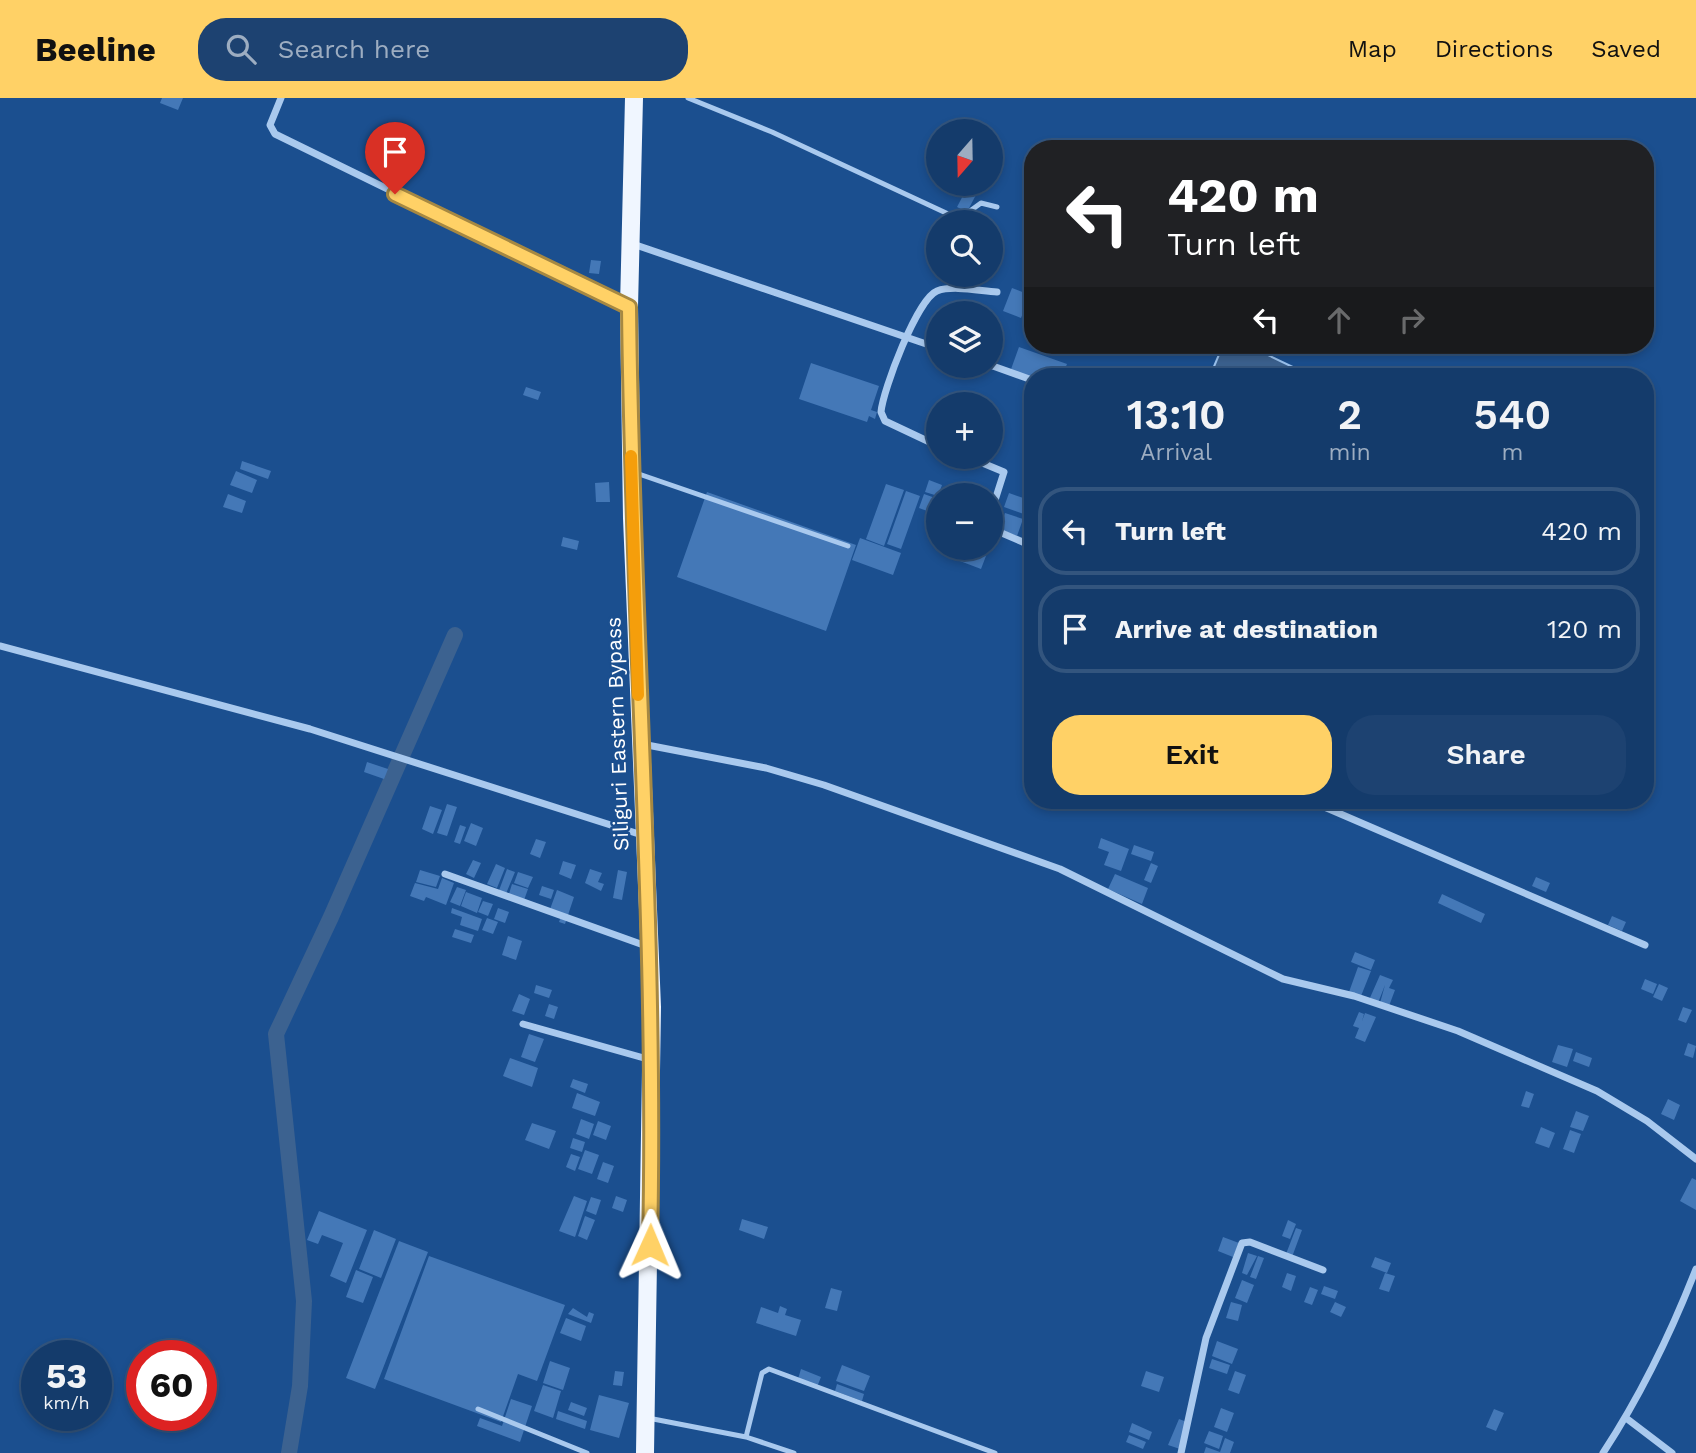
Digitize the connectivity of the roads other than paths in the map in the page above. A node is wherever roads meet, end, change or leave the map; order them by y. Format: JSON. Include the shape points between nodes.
{"nodes":[{"id":1,"x":281,"y":98,"type":"edge"},
{"id":2,"x":634,"y":98,"type":"edge"},
{"id":3,"x":688,"y":98,"type":"edge"},
{"id":4,"x":997,"y":207,"type":"dead end"},
{"id":5,"x":631,"y":243,"type":"junction"},
{"id":6,"x":997,"y":292,"type":"dead end"},
{"id":7,"x":629,"y":307,"type":"junction"},
{"id":8,"x":906,"y":337,"type":"junction"},
{"id":9,"x":926,"y":344,"type":"edge"},
{"id":10,"x":1003,"y":370,"type":"edge"},
{"id":11,"x":1024,"y":377,"type":"edge"},
{"id":12,"x":926,"y":441,"type":"edge"},
{"id":13,"x":997,"y":469,"type":"edge"},
{"id":14,"x":631,"y":472,"type":"junction"},
{"id":15,"x":1000,"y":483,"type":"edge"},
{"id":16,"x":1003,"y":534,"type":"edge"},
{"id":17,"x":1024,"y":543,"type":"edge"},
{"id":18,"x":848,"y":547,"type":"dead end"},
{"id":19,"x":0,"y":646,"type":"edge"},
{"id":20,"x":639,"y":743,"type":"junction"},
{"id":21,"x":1329,"y":809,"type":"edge"},
{"id":22,"x":643,"y":835,"type":"junction"},
{"id":23,"x":445,"y":874,"type":"dead end"},
{"id":24,"x":1645,"y":945,"type":"dead end"},
{"id":25,"x":650,"y":947,"type":"junction"},
{"id":26,"x":523,"y":1024,"type":"dead end"},
{"id":27,"x":652,"y":1060,"type":"junction"},
{"id":28,"x":1696,"y":1158,"type":"edge"},
{"id":29,"x":1696,"y":1269,"type":"edge"},
{"id":30,"x":1323,"y":1270,"type":"dead end"},
{"id":31,"x":478,"y":1409,"type":"dead end"},
{"id":32,"x":645,"y":1417,"type":"junction"},
{"id":33,"x":1626,"y":1418,"type":"junction"},
{"id":34,"x":746,"y":1437,"type":"junction"},
{"id":35,"x":587,"y":1453,"type":"edge"},
{"id":36,"x":645,"y":1453,"type":"edge"},
{"id":37,"x":794,"y":1453,"type":"edge"},
{"id":38,"x":995,"y":1453,"type":"edge"},
{"id":39,"x":1181,"y":1453,"type":"edge"},
{"id":40,"x":1603,"y":1453,"type":"edge"},
{"id":41,"x":1672,"y":1453,"type":"edge"}],
"edges":[{"from":1,"to":7,"type":"street","via":[[270,125],[275,134]]},
{"from":2,"to":5,"type":"main road","name":"Siliguri Eastern Bypass"},
{"from":3,"to":4,"type":"lane","via":[[957,218],[982,203]]},
{"from":5,"to":7,"type":"main road","name":"Siliguri Eastern Bypass"},
{"from":5,"to":8,"type":"street"},
{"from":6,"to":8,"type":"street","via":[[936,291]]},
{"from":7,"to":14,"type":"main road","name":"Siliguri Eastern Bypass"},
{"from":8,"to":9,"type":"street"},
{"from":8,"to":12,"type":"street","via":[[881,412],[894,427]]},
{"from":10,"to":11,"type":"street"},
{"from":13,"to":15,"type":"street","via":[[1004,472]]},
{"from":14,"to":18,"type":"lane"},
{"from":14,"to":20,"type":"main road","name":"Siliguri Eastern Bypass"},
{"from":16,"to":17,"type":"street"},
{"from":19,"to":22,"type":"street","via":[[310,729]]},
{"from":20,"to":22,"type":"main road","name":"Siliguri Eastern Bypass"},
{"from":20,"to":28,"type":"street","via":[[766,768],[824,785],[1049,865],[1283,979],[1354,996],[1458,1031],[1597,1091]]},
{"from":21,"to":24,"type":"street"},
{"from":22,"to":25,"type":"main road","name":"Siliguri Eastern Bypass"},
{"from":23,"to":25,"type":"street"},
{"from":25,"to":27,"type":"main road","name":"Siliguri Eastern Bypass"},
{"from":26,"to":27,"type":"street"},
{"from":27,"to":32,"type":"main road","name":"Siliguri Eastern Bypass"},
{"from":29,"to":33,"type":"street","via":[[1667,1341]]},
{"from":30,"to":39,"type":"street","via":[[1242,1243],[1206,1338]]},
{"from":31,"to":35,"type":"lane"},
{"from":32,"to":34,"type":"lane"},
{"from":32,"to":36,"type":"main road","name":"Siliguri Eastern Bypass"},
{"from":33,"to":40,"type":"street"},
{"from":33,"to":41,"type":"street"},
{"from":34,"to":37,"type":"lane"},
{"from":34,"to":38,"type":"lane","via":[[766,1369]]}]}
